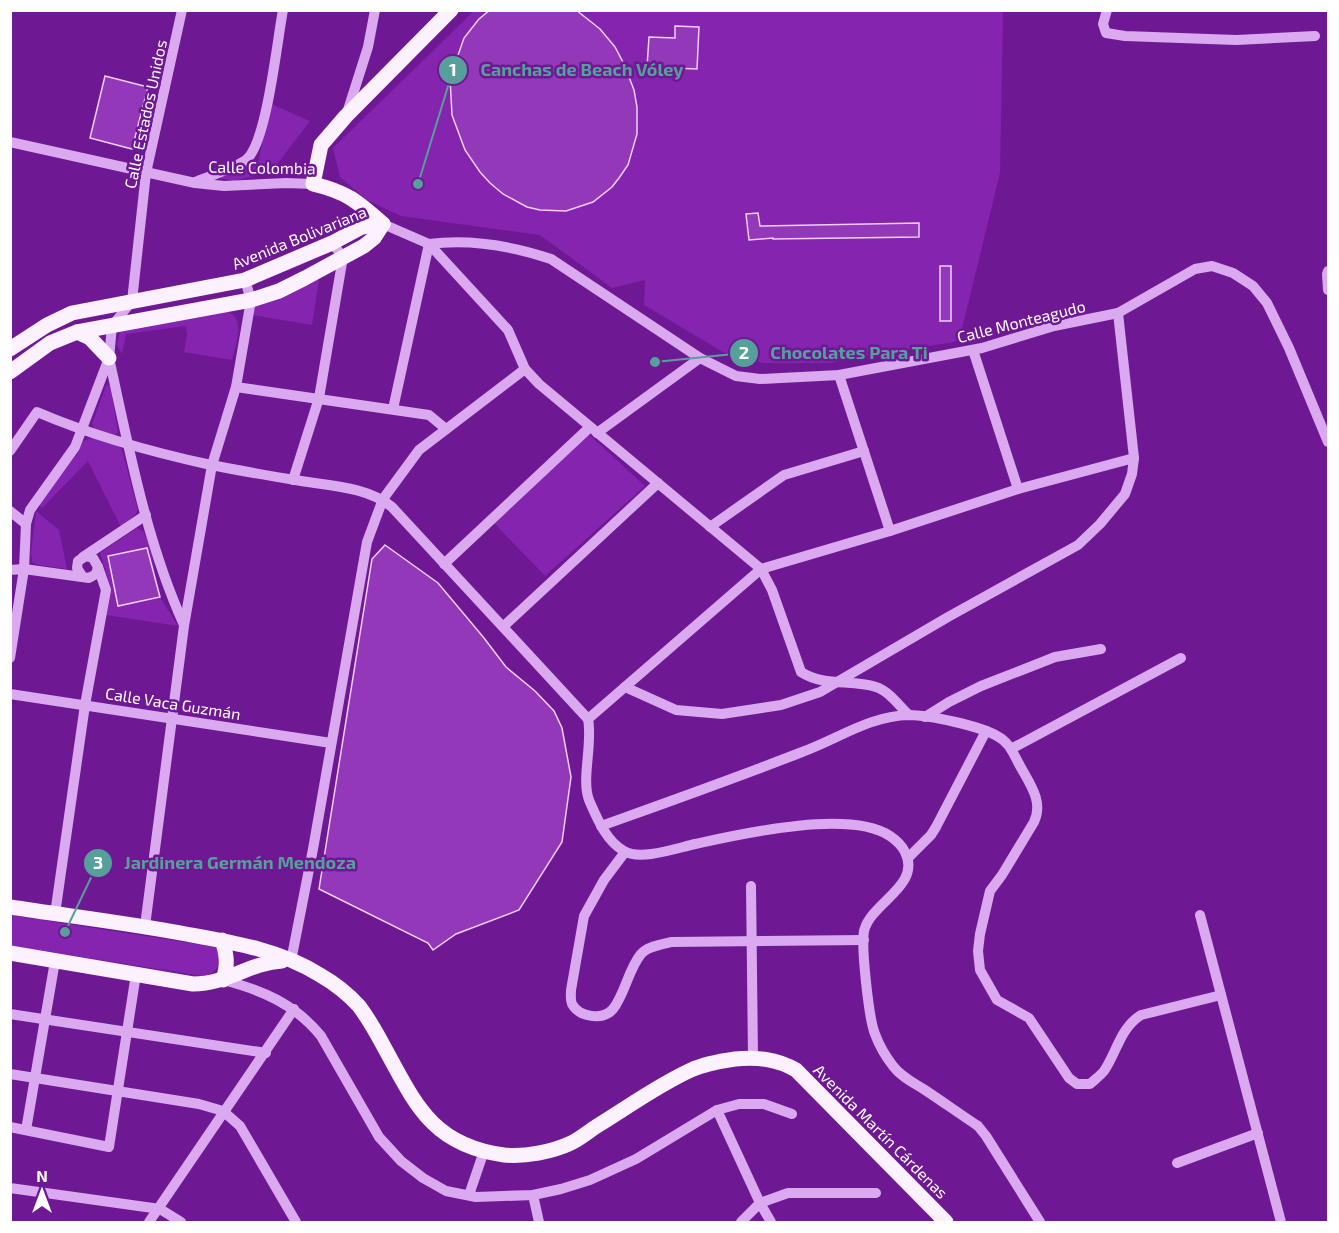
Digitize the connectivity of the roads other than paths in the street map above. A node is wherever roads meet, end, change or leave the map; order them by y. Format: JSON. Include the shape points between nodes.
{"nodes":[{"id":1,"x":182,"y":10,"type":"edge"},
{"id":2,"x":283,"y":10,"type":"edge"},
{"id":3,"x":375,"y":10,"type":"edge"},
{"id":4,"x":451,"y":10,"type":"edge"},
{"id":5,"x":1107,"y":10,"type":"edge"},
{"id":6,"x":1316,"y":36,"type":"dead end"},
{"id":7,"x":346,"y":116,"type":"junction"},
{"id":8,"x":10,"y":142,"type":"edge"},
{"id":9,"x":146,"y":173,"type":"junction"},
{"id":10,"x":195,"y":183,"type":"junction"},
{"id":11,"x":313,"y":184,"type":"junction"},
{"id":12,"x":383,"y":224,"type":"junction"},
{"id":13,"x":332,"y":243,"type":"junction"},
{"id":14,"x":429,"y":244,"type":"junction"},
{"id":15,"x":343,"y":257,"type":"junction"},
{"id":16,"x":1329,"y":271,"type":"edge"},
{"id":17,"x":245,"y":280,"type":"junction"},
{"id":18,"x":1329,"y":290,"type":"edge"},
{"id":19,"x":251,"y":300,"type":"junction"},
{"id":20,"x":132,"y":301,"type":"junction"},
{"id":21,"x":1118,"y":313,"type":"junction"},
{"id":22,"x":112,"y":326,"type":"junction"},
{"id":23,"x":77,"y":332,"type":"junction"},
{"id":24,"x":10,"y":349,"type":"edge"},
{"id":25,"x":973,"y":350,"type":"junction"},
{"id":26,"x":109,"y":358,"type":"junction"},
{"id":27,"x":700,"y":358,"type":"junction"},
{"id":28,"x":525,"y":369,"type":"junction"},
{"id":29,"x":10,"y":372,"type":"edge"},
{"id":30,"x":839,"y":375,"type":"junction"},
{"id":31,"x":236,"y":387,"type":"junction"},
{"id":32,"x":319,"y":399,"type":"junction"},
{"id":33,"x":393,"y":409,"type":"junction"},
{"id":34,"x":446,"y":429,"type":"junction"},
{"id":35,"x":593,"y":430,"type":"junction"},
{"id":36,"x":82,"y":431,"type":"junction"},
{"id":37,"x":1329,"y":442,"type":"edge"},
{"id":38,"x":128,"y":445,"type":"junction"},
{"id":39,"x":10,"y":451,"type":"edge"},
{"id":40,"x":864,"y":451,"type":"junction"},
{"id":41,"x":1134,"y":458,"type":"junction"},
{"id":42,"x":212,"y":465,"type":"junction"},
{"id":43,"x":293,"y":480,"type":"junction"},
{"id":44,"x":658,"y":483,"type":"junction"},
{"id":45,"x":1018,"y":489,"type":"junction"},
{"id":46,"x":383,"y":499,"type":"junction"},
{"id":47,"x":10,"y":511,"type":"edge"},
{"id":48,"x":146,"y":515,"type":"junction"},
{"id":49,"x":26,"y":524,"type":"junction"},
{"id":50,"x":710,"y":527,"type":"junction"},
{"id":51,"x":890,"y":531,"type":"junction"},
{"id":52,"x":81,"y":559,"type":"junction"},
{"id":53,"x":96,"y":559,"type":"junction"},
{"id":54,"x":444,"y":564,"type":"junction"},
{"id":55,"x":24,"y":569,"type":"junction"},
{"id":56,"x":761,"y":569,"type":"junction"},
{"id":57,"x":10,"y":570,"type":"edge"},
{"id":58,"x":61,"y":574,"type":"junction"},
{"id":59,"x":86,"y":577,"type":"junction"},
{"id":60,"x":102,"y":579,"type":"junction"},
{"id":61,"x":184,"y":626,"type":"junction"},
{"id":62,"x":504,"y":626,"type":"junction"},
{"id":63,"x":1101,"y":649,"type":"dead end"},
{"id":64,"x":10,"y":658,"type":"edge"},
{"id":65,"x":1181,"y":658,"type":"dead end"},
{"id":66,"x":837,"y":682,"type":"junction"},
{"id":67,"x":625,"y":687,"type":"junction"},
{"id":68,"x":10,"y":694,"type":"edge"},
{"id":69,"x":85,"y":705,"type":"junction"},
{"id":70,"x":909,"y":715,"type":"junction"},
{"id":71,"x":925,"y":717,"type":"junction"},
{"id":72,"x":171,"y":718,"type":"junction"},
{"id":73,"x":588,"y":719,"type":"junction"},
{"id":74,"x":986,"y":731,"type":"junction"},
{"id":75,"x":331,"y":743,"type":"junction"},
{"id":76,"x":1011,"y":748,"type":"junction"},
{"id":77,"x":601,"y":826,"type":"junction"},
{"id":78,"x":625,"y":852,"type":"junction"},
{"id":79,"x":908,"y":858,"type":"junction"},
{"id":80,"x":751,"y":886,"type":"dead end"},
{"id":81,"x":10,"y":907,"type":"edge"},
{"id":82,"x":55,"y":914,"type":"junction"},
{"id":83,"x":1200,"y":915,"type":"dead end"},
{"id":84,"x":145,"y":926,"type":"junction"},
{"id":85,"x":222,"y":940,"type":"junction"},
{"id":86,"x":864,"y":940,"type":"junction"},
{"id":87,"x":752,"y":941,"type":"junction"},
{"id":88,"x":10,"y":954,"type":"edge"},
{"id":89,"x":55,"y":961,"type":"junction"},
{"id":90,"x":291,"y":961,"type":"junction"},
{"id":91,"x":136,"y":974,"type":"junction"},
{"id":92,"x":223,"y":980,"type":"junction"},
{"id":93,"x":1221,"y":995,"type":"junction"},
{"id":94,"x":294,"y":1009,"type":"junction"},
{"id":95,"x":10,"y":1014,"type":"edge"},
{"id":96,"x":45,"y":1019,"type":"junction"},
{"id":97,"x":127,"y":1032,"type":"junction"},
{"id":98,"x":266,"y":1053,"type":"junction"},
{"id":99,"x":753,"y":1057,"type":"junction"},
{"id":100,"x":10,"y":1074,"type":"edge"},
{"id":101,"x":34,"y":1078,"type":"junction"},
{"id":102,"x":118,"y":1091,"type":"junction"},
{"id":103,"x":717,"y":1110,"type":"junction"},
{"id":104,"x":224,"y":1111,"type":"junction"},
{"id":105,"x":792,"y":1114,"type":"dead end"},
{"id":106,"x":10,"y":1127,"type":"edge"},
{"id":107,"x":26,"y":1131,"type":"junction"},
{"id":108,"x":1258,"y":1133,"type":"junction"},
{"id":109,"x":484,"y":1151,"type":"junction"},
{"id":110,"x":1177,"y":1163,"type":"dead end"},
{"id":111,"x":10,"y":1188,"type":"edge"},
{"id":112,"x":876,"y":1193,"type":"dead end"},
{"id":113,"x":469,"y":1195,"type":"junction"},
{"id":114,"x":533,"y":1195,"type":"junction"},
{"id":115,"x":760,"y":1203,"type":"junction"},
{"id":116,"x":160,"y":1209,"type":"junction"},
{"id":117,"x":149,"y":1222,"type":"edge"},
{"id":118,"x":181,"y":1222,"type":"edge"},
{"id":119,"x":296,"y":1222,"type":"edge"},
{"id":120,"x":539,"y":1222,"type":"edge"},
{"id":121,"x":741,"y":1222,"type":"edge"},
{"id":122,"x":771,"y":1222,"type":"edge"},
{"id":123,"x":946,"y":1222,"type":"edge"},
{"id":124,"x":1040,"y":1222,"type":"edge"},
{"id":125,"x":1281,"y":1222,"type":"edge"}],
"edges":[{"from":1,"to":9,"type":"street","name":"Calle Estados Unidos"},
{"from":2,"to":10,"type":"street","via":[[255,148],[246,160]]},
{"from":3,"to":7,"type":"street"},
{"from":4,"to":7,"type":"main road"},
{"from":5,"to":6,"type":"street","via":[[1103,24],[1106,33],[1125,36],[1236,40]]},
{"from":7,"to":11,"type":"main road","via":[[321,145]]},
{"from":8,"to":9,"type":"street","name":"Calle Colombia"},
{"from":9,"to":10,"type":"street","name":"Calle Colombia"},
{"from":9,"to":20,"type":"street","name":"Calle Estados Unidos"},
{"from":10,"to":11,"type":"street","name":"Calle Colombia"},
{"from":11,"to":12,"type":"main road","name":"Calle Colombia","via":[[336,189]]},
{"from":12,"to":13,"type":"main road","name":"Avenida Bolivariana","via":[[362,227]]},
{"from":12,"to":14,"type":"street","name":"Calle Colombia"},
{"from":12,"to":15,"type":"main road","name":"Avenida Bolivariana","via":[[374,238]]},
{"from":13,"to":15,"type":"street"},
{"from":13,"to":17,"type":"main road","name":"Avenida Bolivariana"},
{"from":14,"to":27,"type":"street","name":"Calle Monteagudo","via":[[456,241],[527,251],[551,259]]},
{"from":14,"to":28,"type":"street","via":[[508,330]]},
{"from":14,"to":33,"type":"street"},
{"from":15,"to":19,"type":"main road","name":"Avenida Bolivariana","via":[[279,291]]},
{"from":15,"to":32,"type":"street"},
{"from":16,"to":18,"type":"street"},
{"from":17,"to":19,"type":"street"},
{"from":17,"to":20,"type":"main road","name":"Avenida Bolivariana"},
{"from":19,"to":22,"type":"main road","name":"Avenida Bolivariana"},
{"from":19,"to":31,"type":"street"},
{"from":20,"to":22,"type":"street"},
{"from":20,"to":24,"type":"main road","name":"Avenida Bolivariana","via":[[72,313],[47,324]]},
{"from":21,"to":25,"type":"street","name":"Calle Monteagudo","via":[[1054,326]]},
{"from":21,"to":37,"type":"street","name":"Calle Monteagudo","via":[[1195,269],[1212,266],[1233,273],[1253,286],[1267,303]]},
{"from":21,"to":41,"type":"street"},
{"from":22,"to":23,"type":"main road","name":"Avenida Bolivariana"},
{"from":22,"to":26,"type":"street"},
{"from":23,"to":26,"type":"main road","via":[[90,338]]},
{"from":23,"to":29,"type":"main road","name":"Avenida Bolivariana","via":[[50,343]]},
{"from":25,"to":30,"type":"street","name":"Calle Monteagudo"},
{"from":25,"to":45,"type":"street"},
{"from":26,"to":36,"type":"street"},
{"from":26,"to":38,"type":"street"},
{"from":27,"to":30,"type":"street","name":"Calle Monteagudo","via":[[736,376],[760,379]]},
{"from":27,"to":35,"type":"street"},
{"from":28,"to":34,"type":"street"},
{"from":28,"to":35,"type":"street"},
{"from":30,"to":40,"type":"street"},
{"from":31,"to":32,"type":"street"},
{"from":31,"to":42,"type":"street"},
{"from":32,"to":33,"type":"street"},
{"from":32,"to":43,"type":"street"},
{"from":33,"to":34,"type":"street","via":[[429,415]]},
{"from":34,"to":46,"type":"street","via":[[419,450]]},
{"from":35,"to":44,"type":"street"},
{"from":35,"to":54,"type":"street"},
{"from":36,"to":38,"type":"street"},
{"from":36,"to":39,"type":"street","via":[[37,412]]},
{"from":36,"to":49,"type":"street","via":[[30,510]]},
{"from":38,"to":42,"type":"street"},
{"from":38,"to":48,"type":"street"},
{"from":40,"to":50,"type":"street","via":[[784,475]]},
{"from":40,"to":51,"type":"street"},
{"from":41,"to":45,"type":"street"},
{"from":41,"to":66,"type":"street","via":[[1125,494],[1078,545]]},
{"from":42,"to":43,"type":"street"},
{"from":42,"to":61,"type":"street"},
{"from":43,"to":46,"type":"street","via":[[358,490]]},
{"from":44,"to":50,"type":"street"},
{"from":44,"to":62,"type":"street"},
{"from":45,"to":51,"type":"street"},
{"from":46,"to":54,"type":"street"},
{"from":46,"to":75,"type":"street","via":[[367,542]]},
{"from":47,"to":49,"type":"street"},
{"from":48,"to":53,"type":"street"},
{"from":48,"to":61,"type":"street","via":[[167,589]]},
{"from":49,"to":55,"type":"street"},
{"from":50,"to":56,"type":"street"},
{"from":51,"to":56,"type":"street"},
{"from":52,"to":53,"type":"street"},
{"from":52,"to":58,"type":"street"},
{"from":52,"to":59,"type":"street","via":[[77,571]]},
{"from":53,"to":59,"type":"street","via":[[96,574]]},
{"from":53,"to":60,"type":"street"},
{"from":54,"to":62,"type":"street"},
{"from":55,"to":57,"type":"street"},
{"from":55,"to":58,"type":"street"},
{"from":55,"to":64,"type":"street"},
{"from":56,"to":66,"type":"street","via":[[801,672]]},
{"from":56,"to":67,"type":"street"},
{"from":58,"to":59,"type":"street"},
{"from":59,"to":60,"type":"street"},
{"from":60,"to":69,"type":"street","via":[[106,590]]},
{"from":61,"to":72,"type":"street"},
{"from":62,"to":73,"type":"street"},
{"from":63,"to":71,"type":"street","via":[[1055,657],[981,686]]},
{"from":65,"to":76,"type":"street"},
{"from":66,"to":67,"type":"street","via":[[781,705],[722,714],[676,710]]},
{"from":66,"to":70,"type":"street","via":[[885,691]]},
{"from":67,"to":73,"type":"street"},
{"from":68,"to":69,"type":"street","name":"Calle Vaca Guzmán"},
{"from":69,"to":72,"type":"street","name":"Calle Vaca Guzmán"},
{"from":69,"to":82,"type":"street"},
{"from":70,"to":71,"type":"street"},
{"from":70,"to":77,"type":"street","via":[[854,728],[798,754]]},
{"from":71,"to":74,"type":"street"},
{"from":72,"to":75,"type":"street","name":"Calle Vaca Guzmán"},
{"from":72,"to":84,"type":"street"},
{"from":73,"to":77,"type":"street","via":[[588,797]]},
{"from":74,"to":76,"type":"street"},
{"from":74,"to":79,"type":"street","via":[[936,827]]},
{"from":75,"to":90,"type":"street"},
{"from":76,"to":93,"type":"street","via":[[1038,802],[1038,813],[990,891],[986,905],[978,951],[980,970],[997,1000],[1029,1018],[1069,1078],[1077,1084],[1090,1084],[1103,1072],[1124,1031],[1141,1015]]},
{"from":77,"to":78,"type":"street"},
{"from":78,"to":79,"type":"street","via":[[639,855],[808,824],[835,823],[868,827],[890,835]]},
{"from":78,"to":87,"type":"street","via":[[584,916],[571,990],[576,1009],[597,1018],[606,1016],[614,1008],[640,954],[650,947],[671,942]]},
{"from":79,"to":86,"type":"street","via":[[906,879],[872,916],[864,930]]},
{"from":80,"to":87,"type":"street"},
{"from":81,"to":82,"type":"main road","name":"Avenida Martín Cárdenas"},
{"from":82,"to":84,"type":"main road","name":"Avenida Martín Cárdenas"},
{"from":83,"to":93,"type":"street"},
{"from":84,"to":85,"type":"main road","name":"Avenida Martín Cárdenas"},
{"from":85,"to":90,"type":"main road","name":"Avenida Martín Cárdenas"},
{"from":85,"to":92,"type":"main road","via":[[227,967]]},
{"from":86,"to":87,"type":"street"},
{"from":86,"to":124,"type":"street","via":[[871,1018],[891,1064],[898,1073],[978,1126]]},
{"from":87,"to":99,"type":"street"},
{"from":88,"to":89,"type":"main road","name":"Avenida Martín Cárdenas"},
{"from":89,"to":91,"type":"main road","name":"Avenida Martín Cárdenas"},
{"from":89,"to":96,"type":"street"},
{"from":90,"to":92,"type":"main road","name":"Avenida Martín Cárdenas","via":[[262,963]]},
{"from":90,"to":109,"type":"main road","name":"Avenida Martín Cárdenas","via":[[338,986],[359,1006],[427,1117],[446,1135]]},
{"from":91,"to":92,"type":"main road","name":"Avenida Martín Cárdenas","via":[[193,984]]},
{"from":91,"to":97,"type":"street"},
{"from":92,"to":94,"type":"street","name":"Avenida Martín Cárdenas","via":[[250,987]]},
{"from":93,"to":108,"type":"street"},
{"from":94,"to":98,"type":"street"},
{"from":94,"to":113,"type":"street","name":"Avenida Martín Cárdenas","via":[[321,1036],[379,1137],[401,1161],[446,1191]]},
{"from":95,"to":96,"type":"street"},
{"from":96,"to":97,"type":"street"},
{"from":96,"to":101,"type":"street"},
{"from":97,"to":98,"type":"street"},
{"from":97,"to":102,"type":"street"},
{"from":98,"to":104,"type":"street"},
{"from":99,"to":109,"type":"main road","name":"Avenida Martín Cárdenas","via":[[693,1069],[573,1143],[547,1151],[508,1155]]},
{"from":99,"to":123,"type":"main road","name":"Avenida Martín Cárdenas","via":[[796,1070]]},
{"from":100,"to":101,"type":"street"},
{"from":101,"to":102,"type":"street"},
{"from":101,"to":107,"type":"street"},
{"from":102,"to":104,"type":"street"},
{"from":102,"to":107,"type":"street","via":[[109,1147]]},
{"from":103,"to":105,"type":"street","name":"Avenida Martín Cárdenas","via":[[739,1104],[764,1104]]},
{"from":103,"to":114,"type":"street","name":"Avenida Martín Cárdenas","via":[[590,1180]]},
{"from":103,"to":115,"type":"street"},
{"from":104,"to":116,"type":"street"},
{"from":104,"to":119,"type":"street","via":[[240,1126]]},
{"from":106,"to":107,"type":"street"},
{"from":108,"to":110,"type":"street"},
{"from":108,"to":125,"type":"street"},
{"from":109,"to":113,"type":"street"},
{"from":111,"to":116,"type":"street"},
{"from":112,"to":115,"type":"street","via":[[788,1193]]},
{"from":113,"to":114,"type":"street","name":"Avenida Martín Cárdenas"},
{"from":114,"to":120,"type":"street"},
{"from":115,"to":121,"type":"street"},
{"from":115,"to":122,"type":"street"},
{"from":116,"to":117,"type":"street"},
{"from":116,"to":118,"type":"street"}]}
